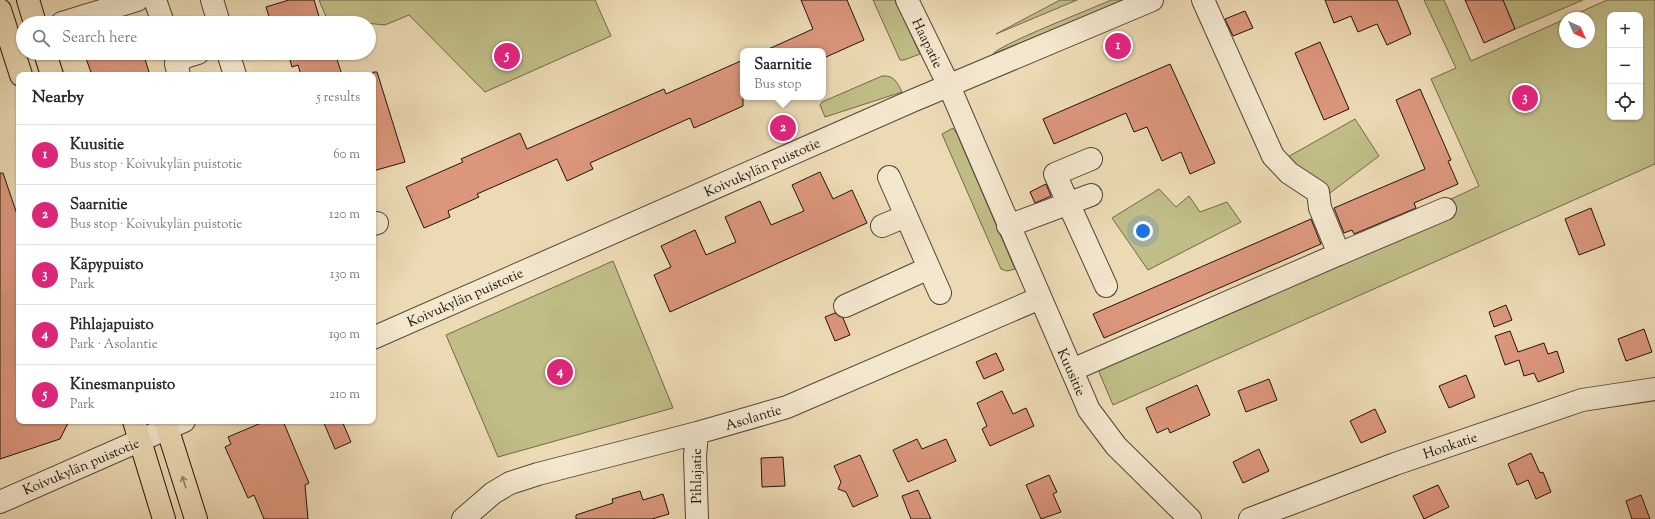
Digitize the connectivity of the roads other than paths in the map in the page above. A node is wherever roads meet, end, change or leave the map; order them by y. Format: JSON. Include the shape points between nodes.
{"nodes":[{"id":1,"x":28,"y":0,"type":"edge"},
{"id":2,"x":137,"y":0,"type":"edge"},
{"id":3,"x":155,"y":0,"type":"edge"},
{"id":4,"x":212,"y":0,"type":"edge"},
{"id":5,"x":907,"y":0,"type":"edge"},
{"id":6,"x":1152,"y":0,"type":"edge"},
{"id":7,"x":1203,"y":0,"type":"edge"},
{"id":8,"x":0,"y":10,"type":"edge"},
{"id":9,"x":33,"y":16,"type":"edge"},
{"id":10,"x":85,"y":16,"type":"edge"},
{"id":11,"x":160,"y":16,"type":"edge"},
{"id":12,"x":217,"y":16,"type":"edge"},
{"id":13,"x":11,"y":38,"type":"edge"},
{"id":14,"x":16,"y":56,"type":"edge"},
{"id":15,"x":17,"y":60,"type":"edge"},
{"id":16,"x":47,"y":60,"type":"edge"},
{"id":17,"x":230,"y":60,"type":"edge"},
{"id":18,"x":20,"y":72,"type":"edge"},
{"id":19,"x":51,"y":72,"type":"edge"},
{"id":20,"x":234,"y":72,"type":"edge"},
{"id":21,"x":949,"y":86,"type":"junction"},
{"id":22,"x":1091,"y":159,"type":"dead end"},
{"id":23,"x":889,"y":176,"type":"dead end"},
{"id":24,"x":1091,"y":195,"type":"dead end"},
{"id":25,"x":1069,"y":203,"type":"junction"},
{"id":26,"x":1445,"y":209,"type":"dead end"},
{"id":27,"x":906,"y":216,"type":"junction"},
{"id":28,"x":882,"y":226,"type":"dead end"},
{"id":29,"x":1008,"y":226,"type":"junction"},
{"id":30,"x":1339,"y":254,"type":"junction"},
{"id":31,"x":929,"y":268,"type":"junction"},
{"id":32,"x":1106,"y":286,"type":"dead end"},
{"id":33,"x":940,"y":293,"type":"dead end"},
{"id":34,"x":1040,"y":298,"type":"junction"},
{"id":35,"x":845,"y":306,"type":"dead end"},
{"id":36,"x":376,"y":337,"type":"edge"},
{"id":37,"x":1072,"y":370,"type":"junction"},
{"id":38,"x":1655,"y":389,"type":"edge"},
{"id":39,"x":172,"y":424,"type":"edge"},
{"id":40,"x":137,"y":431,"type":"edge"},
{"id":41,"x":697,"y":433,"type":"junction"},
{"id":42,"x":0,"y":502,"type":"edge"},
{"id":43,"x":164,"y":519,"type":"edge"},
{"id":44,"x":196,"y":519,"type":"edge"},
{"id":45,"x":463,"y":519,"type":"edge"},
{"id":46,"x":697,"y":519,"type":"edge"},
{"id":47,"x":1190,"y":519,"type":"edge"},
{"id":48,"x":1250,"y":519,"type":"edge"}],
"edges":[{"from":1,"to":9,"type":"main road"},
{"from":2,"to":10,"type":"street"},
{"from":3,"to":11,"type":"street"},
{"from":4,"to":12,"type":"street"},
{"from":5,"to":21,"type":"street","name":"Haapatie"},
{"from":6,"to":21,"type":"street","name":"Koivukylän puistotie"},
{"from":7,"to":30,"type":"street","via":[[1273,156],[1289,173],[1318,192],[1320,208]]},
{"from":8,"to":13,"type":"main road"},
{"from":13,"to":14,"type":"main road"},
{"from":15,"to":18,"type":"main road"},
{"from":16,"to":19,"type":"main road"},
{"from":17,"to":20,"type":"street"},
{"from":21,"to":29,"type":"street","name":"Kuusitie"},
{"from":21,"to":36,"type":"street","name":"Koivukylän puistotie"},
{"from":22,"to":25,"type":"street","via":[[1055,174]]},
{"from":23,"to":27,"type":"street"},
{"from":24,"to":25,"type":"street"},
{"from":25,"to":29,"type":"street"},
{"from":25,"to":32,"type":"street"},
{"from":26,"to":30,"type":"street"},
{"from":27,"to":28,"type":"street"},
{"from":27,"to":31,"type":"street"},
{"from":29,"to":34,"type":"street","name":"Kuusitie"},
{"from":30,"to":37,"type":"street"},
{"from":31,"to":33,"type":"street"},
{"from":31,"to":35,"type":"street"},
{"from":34,"to":37,"type":"street","name":"Kuusitie"},
{"from":34,"to":41,"type":"street","name":"Asolantie","via":[[786,407]]},
{"from":37,"to":47,"type":"street","name":"Kuusitie","via":[[1089,410],[1116,446]]},
{"from":38,"to":48,"type":"street","name":"Honkatie","via":[[1582,400],[1395,464]]},
{"from":39,"to":40,"type":"street","name":"Koivukylän puistotie"},
{"from":44,"to":39,"type":"main road","one_way":true},
{"from":40,"to":42,"type":"street","name":"Koivukylän puistotie"},
{"from":40,"to":43,"type":"main road"},
{"from":41,"to":45,"type":"street","name":"Asolantie","via":[[510,483],[493,493]]},
{"from":41,"to":46,"type":"street","name":"Pihlajatie"}]}
